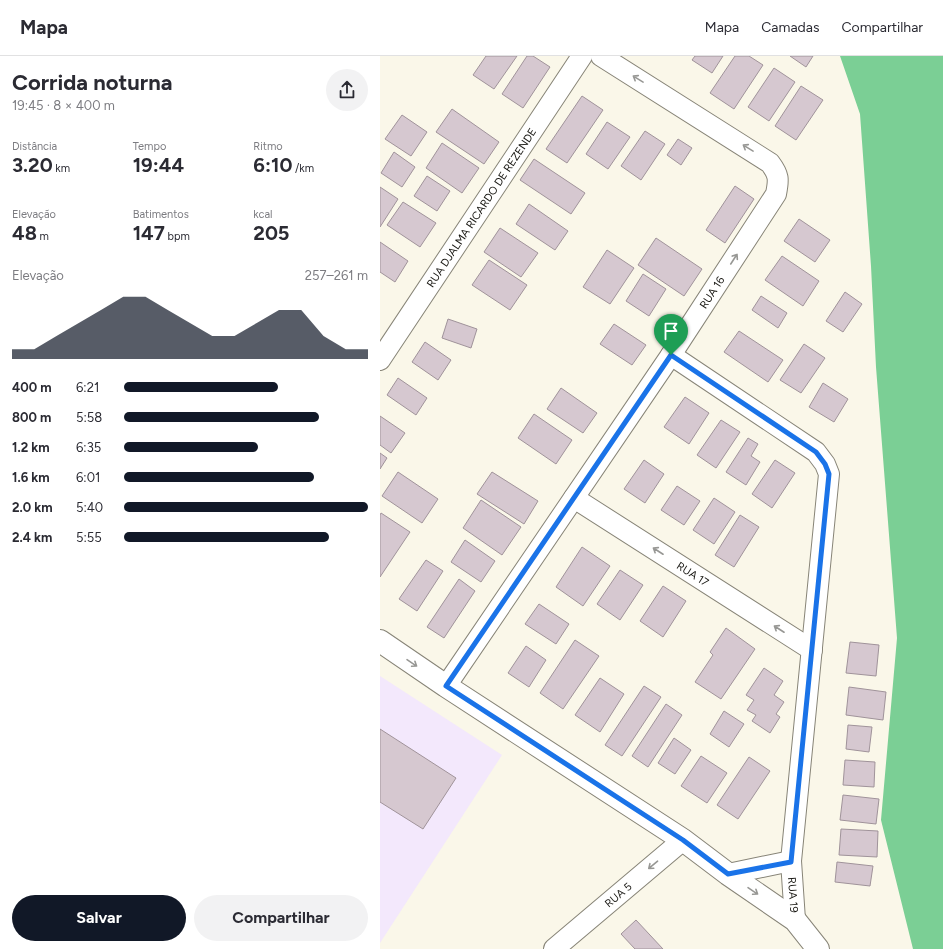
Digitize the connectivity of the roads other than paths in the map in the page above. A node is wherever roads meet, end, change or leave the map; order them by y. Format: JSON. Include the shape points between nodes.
{"nodes":[{"id":1,"x":582,"y":56,"type":"edge"},
{"id":2,"x":601,"y":56,"type":"edge"},
{"id":3,"x":671,"y":355,"type":"junction"},
{"id":4,"x":380,"y":360,"type":"edge"},
{"id":5,"x":574,"y":498,"type":"junction"},
{"id":6,"x":380,"y":641,"type":"edge"},
{"id":7,"x":812,"y":650,"type":"junction"},
{"id":8,"x":446,"y":686,"type":"junction"},
{"id":9,"x":683,"y":840,"type":"junction"},
{"id":10,"x":791,"y":862,"type":"junction"},
{"id":11,"x":728,"y":874,"type":"junction"},
{"id":12,"x":795,"y":920,"type":"junction"},
{"id":13,"x":554,"y":949,"type":"edge"},
{"id":14,"x":818,"y":949,"type":"edge"}],
"edges":[{"from":1,"to":4,"type":"street","name":"RUA DJALMA RICARDO DE REZENDE"},
{"from":3,"to":2,"type":"street","name":"RUA 16","one_way":true,"via":[[776,194],[777,173],[770,162]]},
{"from":3,"to":5,"type":"street","name":"RUA 16"},
{"from":3,"to":7,"type":"street","name":"RUA 19","via":[[816,452],[825,464],[829,474],[829,487]]},
{"from":7,"to":5,"type":"street","name":"RUA 17","one_way":true},
{"from":5,"to":8,"type":"street","name":"RUA 16"},
{"from":6,"to":8,"type":"street","one_way":true},
{"from":7,"to":10,"type":"street","name":"RUA 19"},
{"from":8,"to":9,"type":"street"},
{"from":9,"to":11,"type":"street"},
{"from":9,"to":13,"type":"street","name":"RUA 5","one_way":true},
{"from":10,"to":11,"type":"street"},
{"from":10,"to":12,"type":"street","name":"RUA 19"},
{"from":11,"to":12,"type":"street","one_way":true},
{"from":12,"to":14,"type":"street"}]}
